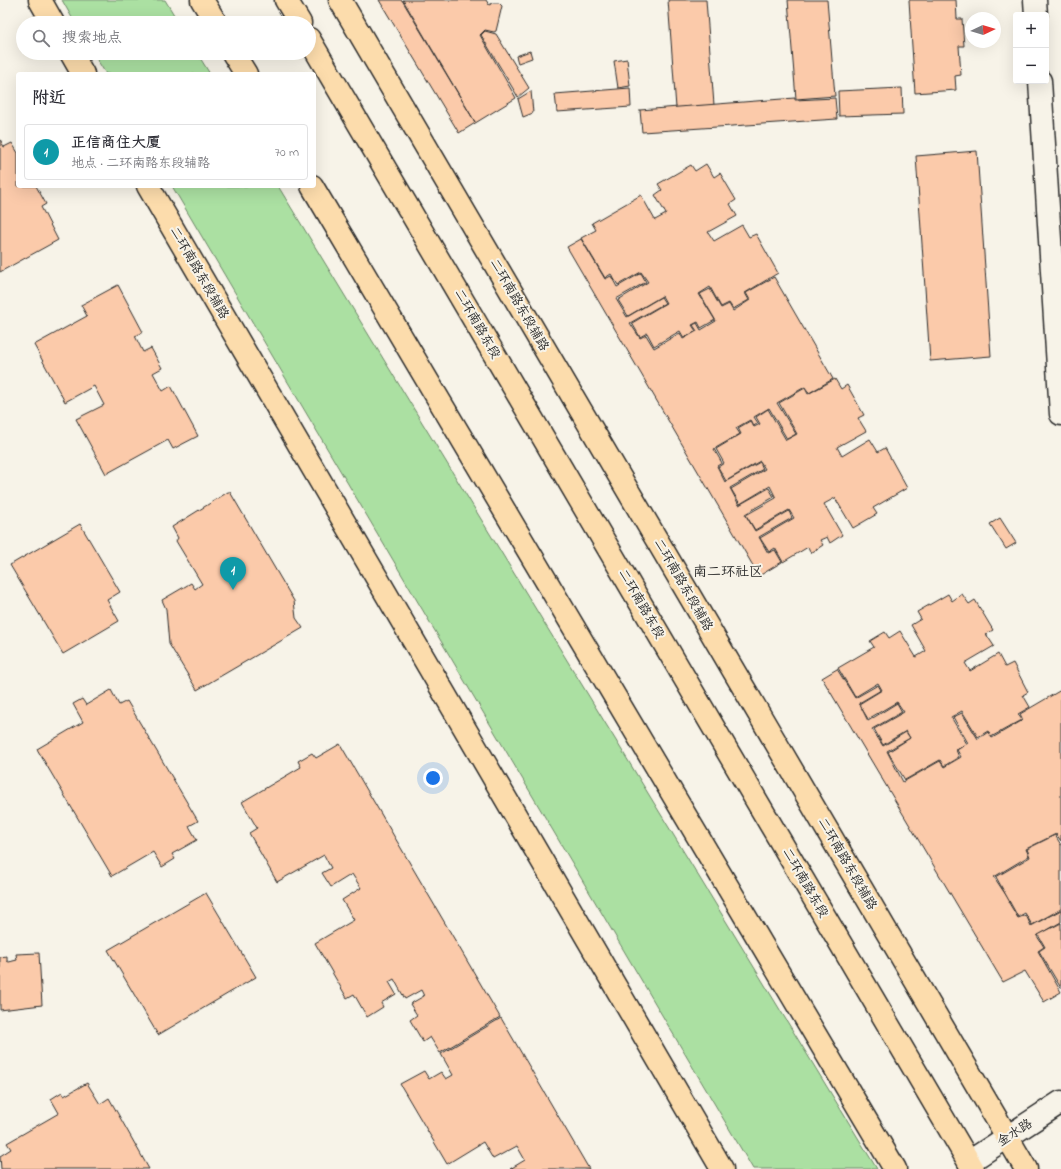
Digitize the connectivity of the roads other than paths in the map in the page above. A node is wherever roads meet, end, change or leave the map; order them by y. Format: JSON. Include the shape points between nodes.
{"nodes":[{"id":1,"x":40,"y":0,"type":"edge"},
{"id":2,"x":202,"y":0,"type":"edge"},
{"id":3,"x":286,"y":0,"type":"edge"},
{"id":4,"x":340,"y":0,"type":"edge"},
{"id":5,"x":1035,"y":0,"type":"edge"},
{"id":6,"x":1036,"y":12,"type":"edge"},
{"id":7,"x":49,"y":16,"type":"edge"},
{"id":8,"x":212,"y":16,"type":"edge"},
{"id":9,"x":296,"y":16,"type":"edge"},
{"id":10,"x":316,"y":51,"type":"edge"},
{"id":11,"x":75,"y":60,"type":"edge"},
{"id":12,"x":237,"y":60,"type":"edge"},
{"id":13,"x":82,"y":72,"type":"edge"},
{"id":14,"x":245,"y":72,"type":"edge"},
{"id":15,"x":1040,"y":84,"type":"edge"},
{"id":16,"x":149,"y":188,"type":"edge"},
{"id":17,"x":313,"y":188,"type":"edge"},
{"id":18,"x":1058,"y":336,"type":"edge"},
{"id":19,"x":1061,"y":414,"type":"edge"},
{"id":20,"x":1061,"y":1102,"type":"edge"},
{"id":21,"x":1008,"y":1138,"type":"junction"},
{"id":22,"x":971,"y":1166,"type":"edge"},
{"id":23,"x":722,"y":1169,"type":"edge"},
{"id":24,"x":895,"y":1169,"type":"edge"},
{"id":25,"x":1026,"y":1169,"type":"edge"}],
"edges":[{"from":1,"to":7,"type":"main road"},
{"from":2,"to":8,"type":"main road"},
{"from":3,"to":9,"type":"main road"},
{"from":4,"to":21,"type":"main road","name":"二环南路东段辅路"},
{"from":5,"to":6,"type":"street"},
{"from":10,"to":22,"type":"main road","name":"二环南路东段"},
{"from":11,"to":13,"type":"main road"},
{"from":12,"to":14,"type":"main road"},
{"from":15,"to":18,"type":"street"},
{"from":16,"to":23,"type":"main road","name":"二环南路东段辅路"},
{"from":17,"to":24,"type":"main road"},
{"from":18,"to":19,"type":"street"},
{"from":20,"to":21,"type":"street","name":"金水路"},
{"from":21,"to":22,"type":"street","name":"金水路"},
{"from":21,"to":25,"type":"main road","name":"二环南路东段辅路"}]}
